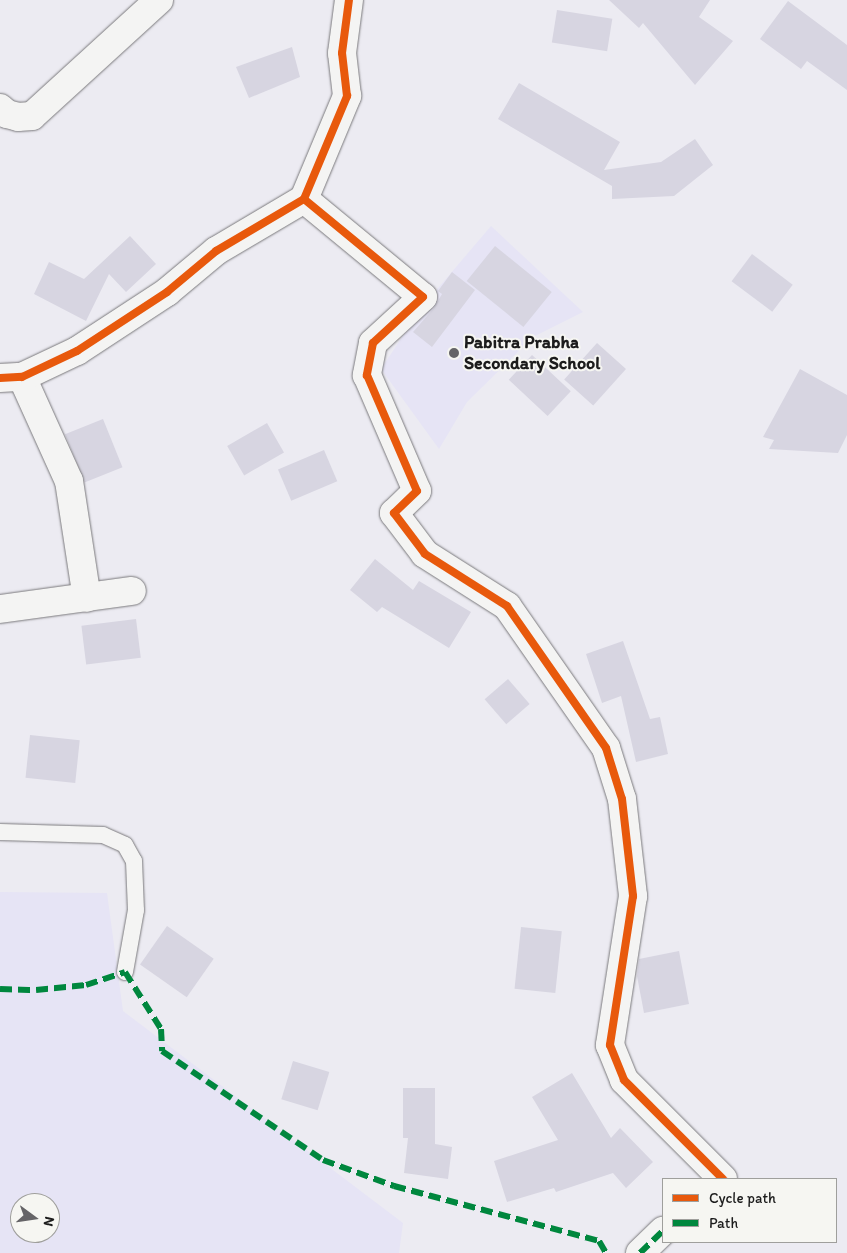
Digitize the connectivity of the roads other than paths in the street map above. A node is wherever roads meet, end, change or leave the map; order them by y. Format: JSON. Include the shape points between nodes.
{"nodes":[{"id":1,"x":159,"y":0,"type":"edge"},
{"id":2,"x":349,"y":0,"type":"edge"},
{"id":3,"x":0,"y":108,"type":"edge"},
{"id":4,"x":304,"y":199,"type":"junction"},
{"id":5,"x":11,"y":378,"type":"edge"},
{"id":6,"x":132,"y":591,"type":"dead end"},
{"id":7,"x":87,"y":598,"type":"junction"},
{"id":8,"x":0,"y":609,"type":"edge"},
{"id":9,"x":0,"y":832,"type":"edge"},
{"id":10,"x":125,"y":972,"type":"dead end"},
{"id":11,"x":722,"y":1178,"type":"edge"},
{"id":12,"x":662,"y":1232,"type":"edge"},
{"id":13,"x":640,"y":1253,"type":"edge"}],
"edges":[{"from":1,"to":3,"type":"street","via":[[32,116],[18,117]]},
{"from":2,"to":4,"type":"street","via":[[342,54],[348,96]]},
{"from":4,"to":5,"type":"street","via":[[216,251],[167,292],[77,351]]},
{"from":4,"to":11,"type":"street","via":[[423,297],[373,343],[367,375],[417,491],[394,513],[425,554],[507,606],[606,748],[622,799],[633,896],[610,1045],[624,1080]]},
{"from":5,"to":7,"type":"street","via":[[69,481]]},
{"from":6,"to":7,"type":"street"},
{"from":7,"to":8,"type":"street"},
{"from":9,"to":10,"type":"lane","via":[[103,836],[125,845],[134,861],[136,910]]},
{"from":12,"to":13,"type":"street"}]}
